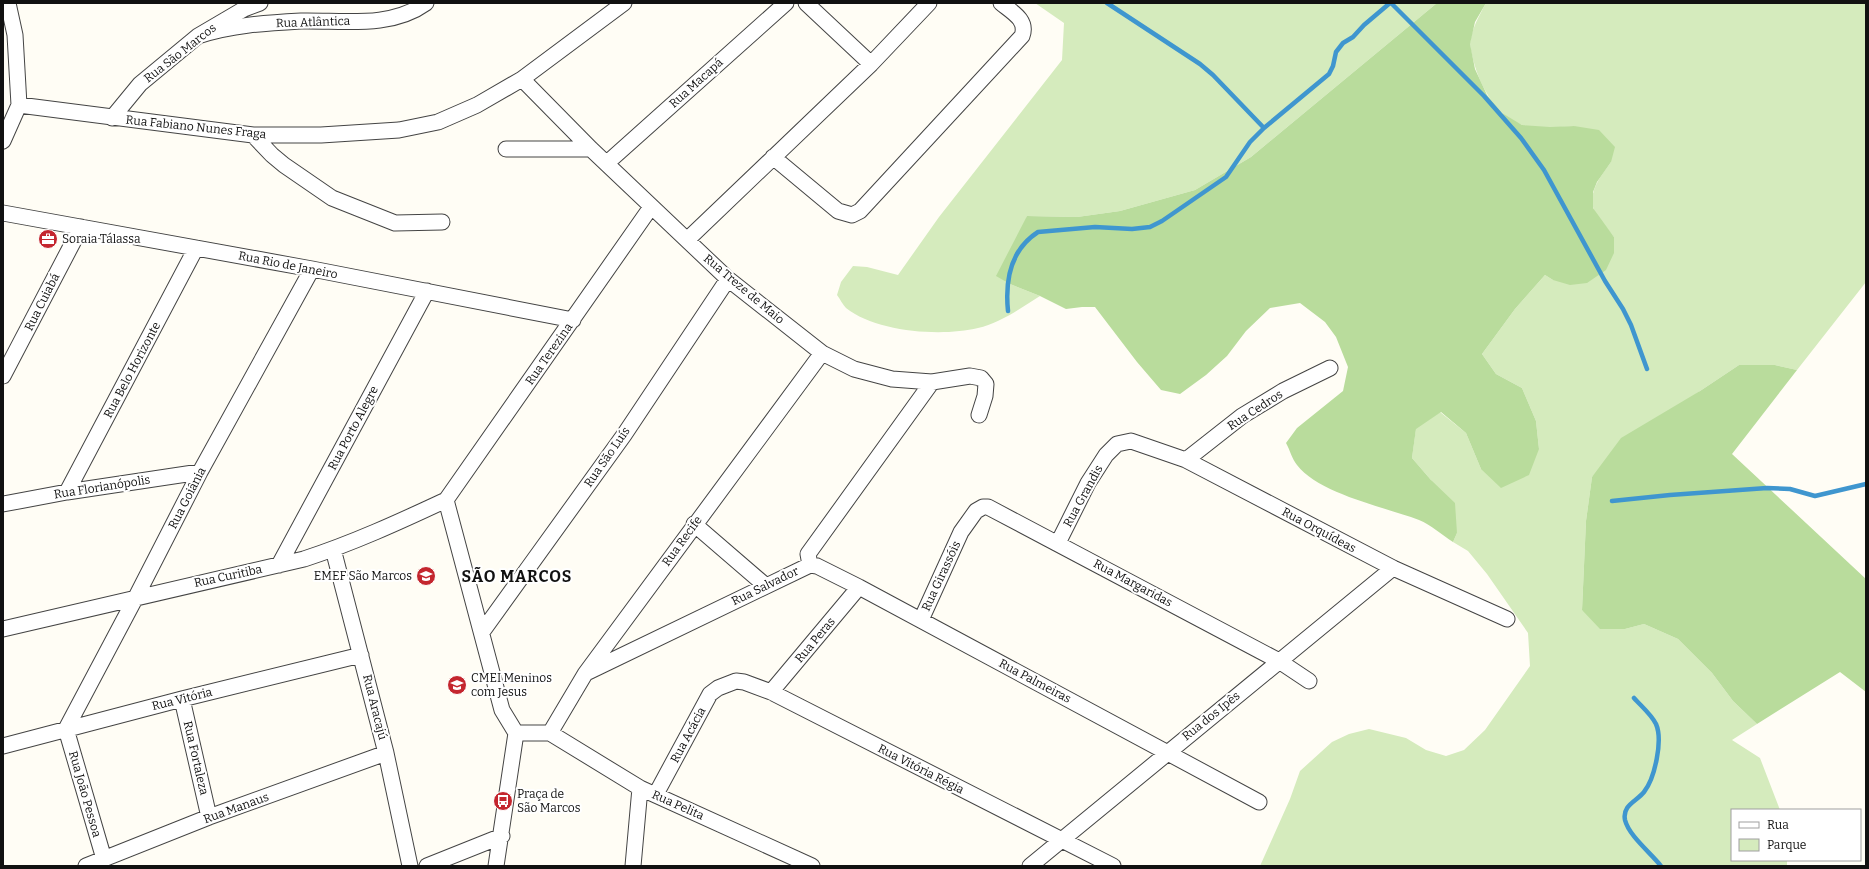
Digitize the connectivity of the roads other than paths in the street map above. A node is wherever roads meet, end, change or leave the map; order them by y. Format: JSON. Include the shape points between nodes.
{"nodes":[{"id":1,"x":8,"y":3,"type":"edge"},
{"id":2,"x":260,"y":3,"type":"edge"},
{"id":3,"x":426,"y":3,"type":"edge"},
{"id":4,"x":624,"y":3,"type":"edge"},
{"id":5,"x":786,"y":3,"type":"edge"},
{"id":6,"x":806,"y":3,"type":"edge"},
{"id":7,"x":929,"y":3,"type":"edge"},
{"id":8,"x":1001,"y":3,"type":"edge"},
{"id":9,"x":198,"y":36,"type":"junction"},
{"id":10,"x":871,"y":64,"type":"junction"},
{"id":11,"x":522,"y":79,"type":"junction"},
{"id":12,"x":19,"y":105,"type":"junction"},
{"id":13,"x":112,"y":118,"type":"junction"},
{"id":14,"x":253,"y":135,"type":"junction"},
{"id":15,"x":3,"y":140,"type":"edge"},
{"id":16,"x":506,"y":149,"type":"dead end"},
{"id":17,"x":591,"y":149,"type":"junction"},
{"id":18,"x":773,"y":157,"type":"junction"},
{"id":19,"x":607,"y":163,"type":"junction"},
{"id":20,"x":651,"y":207,"type":"junction"},
{"id":21,"x":3,"y":213,"type":"edge"},
{"id":22,"x":442,"y":222,"type":"dead end"},
{"id":23,"x":81,"y":227,"type":"junction"},
{"id":24,"x":687,"y":240,"type":"junction"},
{"id":25,"x":196,"y":248,"type":"junction"},
{"id":26,"x":312,"y":269,"type":"junction"},
{"id":27,"x":728,"y":279,"type":"junction"},
{"id":28,"x":427,"y":292,"type":"junction"},
{"id":29,"x":573,"y":320,"type":"junction"},
{"id":30,"x":822,"y":353,"type":"junction"},
{"id":31,"x":1330,"y":368,"type":"dead end"},
{"id":32,"x":3,"y":376,"type":"edge"},
{"id":33,"x":932,"y":382,"type":"junction"},
{"id":34,"x":979,"y":415,"type":"dead end"},
{"id":35,"x":1132,"y":441,"type":"joint"},
{"id":36,"x":1186,"y":460,"type":"junction"},
{"id":37,"x":200,"y":472,"type":"junction"},
{"id":38,"x":67,"y":492,"type":"junction"},
{"id":39,"x":446,"y":500,"type":"junction"},
{"id":40,"x":3,"y":504,"type":"edge"},
{"id":41,"x":694,"y":524,"type":"junction"},
{"id":42,"x":961,"y":532,"type":"joint"},
{"id":43,"x":1058,"y":544,"type":"junction"},
{"id":44,"x":333,"y":549,"type":"junction"},
{"id":45,"x":279,"y":565,"type":"junction"},
{"id":46,"x":810,"y":565,"type":"junction"},
{"id":47,"x":1393,"y":568,"type":"junction"},
{"id":48,"x":766,"y":586,"type":"junction"},
{"id":49,"x":859,"y":587,"type":"junction"},
{"id":50,"x":136,"y":597,"type":"junction"},
{"id":51,"x":1507,"y":619,"type":"dead end"},
{"id":52,"x":921,"y":620,"type":"junction"},
{"id":53,"x":3,"y":629,"type":"edge"},
{"id":54,"x":482,"y":632,"type":"junction"},
{"id":55,"x":361,"y":655,"type":"junction"},
{"id":56,"x":1278,"y":661,"type":"junction"},
{"id":57,"x":585,"y":674,"type":"junction"},
{"id":58,"x":1309,"y":681,"type":"dead end"},
{"id":59,"x":727,"y":684,"type":"joint"},
{"id":60,"x":771,"y":692,"type":"junction"},
{"id":61,"x":182,"y":699,"type":"junction"},
{"id":62,"x":66,"y":729,"type":"junction"},
{"id":63,"x":516,"y":733,"type":"junction"},
{"id":64,"x":550,"y":733,"type":"junction"},
{"id":65,"x":3,"y":746,"type":"edge"},
{"id":66,"x":1167,"y":752,"type":"junction"},
{"id":67,"x":386,"y":753,"type":"junction"},
{"id":68,"x":640,"y":788,"type":"junction"},
{"id":69,"x":656,"y":794,"type":"junction"},
{"id":70,"x":1259,"y":802,"type":"dead end"},
{"id":71,"x":210,"y":817,"type":"junction"},
{"id":72,"x":502,"y":836,"type":"junction"},
{"id":73,"x":1061,"y":840,"type":"junction"},
{"id":74,"x":104,"y":859,"type":"junction"},
{"id":75,"x":86,"y":866,"type":"edge"},
{"id":76,"x":410,"y":866,"type":"edge"},
{"id":77,"x":426,"y":866,"type":"edge"},
{"id":78,"x":496,"y":866,"type":"edge"},
{"id":79,"x":633,"y":866,"type":"edge"},
{"id":80,"x":812,"y":866,"type":"edge"},
{"id":81,"x":1030,"y":866,"type":"edge"},
{"id":82,"x":1113,"y":866,"type":"edge"}],
"edges":[{"from":1,"to":12,"type":"street","via":[[15,35]]},
{"from":2,"to":9,"type":"street","name":"Rua São Marcos","via":[[244,9]]},
{"from":3,"to":9,"type":"street","name":"Rua Atlântica","via":[[416,10],[386,20],[300,21],[236,26]]},
{"from":4,"to":11,"type":"street","name":"Rua Fabiano Nunes Fraga"},
{"from":5,"to":19,"type":"street","name":"Rua Macapá"},
{"from":6,"to":10,"type":"street"},
{"from":7,"to":10,"type":"street"},
{"from":8,"to":18,"type":"street","via":[[1023,24],[1022,36],[860,211],[852,215],[838,211]]},
{"from":9,"to":13,"type":"street","name":"Rua São Marcos","via":[[140,84]]},
{"from":10,"to":18,"type":"street"},
{"from":11,"to":14,"type":"street","name":"Rua Fabiano Nunes Fraga","via":[[477,105],[438,122],[399,130],[360,133]]},
{"from":11,"to":17,"type":"street","name":"Rua Treze de Maio"},
{"from":12,"to":13,"type":"street","name":"Rua Fabiano Nunes Fraga"},
{"from":12,"to":15,"type":"street"},
{"from":13,"to":14,"type":"street","name":"Rua Fabiano Nunes Fraga"},
{"from":14,"to":22,"type":"street","via":[[284,165],[332,198],[395,223]]},
{"from":16,"to":17,"type":"street"},
{"from":17,"to":19,"type":"street","name":"Rua Treze de Maio"},
{"from":18,"to":24,"type":"street"},
{"from":19,"to":20,"type":"street","name":"Rua Treze de Maio"},
{"from":20,"to":24,"type":"street","name":"Rua Treze de Maio"},
{"from":20,"to":29,"type":"street","name":"Rua Terezina"},
{"from":21,"to":23,"type":"street","name":"Rua Rio de Janeiro"},
{"from":23,"to":25,"type":"street","name":"Rua Rio de Janeiro"},
{"from":23,"to":32,"type":"street","name":"Rua Cuiabá"},
{"from":24,"to":27,"type":"street","name":"Rua Treze de Maio"},
{"from":25,"to":26,"type":"street","name":"Rua Rio de Janeiro"},
{"from":25,"to":38,"type":"street","name":"Rua Belo Horizonte"},
{"from":26,"to":28,"type":"street","name":"Rua Rio de Janeiro"},
{"from":26,"to":37,"type":"street","name":"Rua Goiânia"},
{"from":27,"to":30,"type":"street","name":"Rua Treze de Maio"},
{"from":27,"to":54,"type":"street","name":"Rua São Luís","via":[[624,435]]},
{"from":28,"to":29,"type":"street","name":"Rua Rio de Janeiro"},
{"from":28,"to":45,"type":"street","name":"Rua Porto Alegre"},
{"from":29,"to":39,"type":"street","name":"Rua Terezina"},
{"from":30,"to":33,"type":"street","name":"Rua Treze de Maio","via":[[872,375]]},
{"from":30,"to":41,"type":"street","name":"Rua Recife"},
{"from":31,"to":36,"type":"street","name":"Rua Cedros","via":[[1283,391],[1242,416]]},
{"from":33,"to":34,"type":"street","name":"Rua Treze de Maio","via":[[965,375],[981,378],[986,384]]},
{"from":33,"to":46,"type":"street","name":"Rua Salvador","via":[[808,554]]},
{"from":35,"to":36,"type":"street","name":"Rua Orquídeas"},
{"from":35,"to":43,"type":"street","name":"Rua Grandis","via":[[1117,444],[1106,455],[1088,483]]},
{"from":36,"to":47,"type":"street","name":"Rua Orquídeas"},
{"from":37,"to":38,"type":"street","name":"Rua Florianópolis"},
{"from":37,"to":50,"type":"street","name":"Rua Goiânia"},
{"from":38,"to":40,"type":"street","name":"Rua Florianópolis"},
{"from":39,"to":44,"type":"street","name":"Rua Curitiba"},
{"from":39,"to":54,"type":"street"},
{"from":41,"to":48,"type":"street"},
{"from":41,"to":57,"type":"street","name":"Rua Recife"},
{"from":42,"to":43,"type":"street","name":"Rua Margaridas","via":[[976,511],[988,507]]},
{"from":42,"to":52,"type":"street","name":"Rua Girassóis"},
{"from":43,"to":56,"type":"street","name":"Rua Margaridas"},
{"from":44,"to":45,"type":"street","name":"Rua Curitiba"},
{"from":44,"to":55,"type":"street","name":"Rua Aracajú"},
{"from":45,"to":50,"type":"street","name":"Rua Curitiba"},
{"from":46,"to":48,"type":"street","name":"Rua Salvador"},
{"from":46,"to":49,"type":"street","name":"Rua Palmeiras"},
{"from":47,"to":51,"type":"street","name":"Rua Orquídeas"},
{"from":47,"to":56,"type":"street","name":"Rua dos Ipês"},
{"from":48,"to":57,"type":"street","name":"Rua Salvador"},
{"from":49,"to":52,"type":"street","name":"Rua Palmeiras"},
{"from":49,"to":60,"type":"street","name":"Rua Peras"},
{"from":50,"to":53,"type":"street","name":"Rua Curitiba"},
{"from":50,"to":62,"type":"street","name":"Rua Goiânia"},
{"from":52,"to":66,"type":"street","name":"Rua Palmeiras"},
{"from":54,"to":63,"type":"street","via":[[502,710]]},
{"from":55,"to":61,"type":"street","name":"Rua Vitória"},
{"from":55,"to":67,"type":"street","name":"Rua Aracajú"},
{"from":56,"to":58,"type":"street","name":"Rua Margaridas"},
{"from":56,"to":66,"type":"street","name":"Rua dos Ipês"},
{"from":57,"to":64,"type":"street","name":"Rua Recife"},
{"from":59,"to":60,"type":"street","name":"Rua Vitória Régia","via":[[744,682]]},
{"from":59,"to":69,"type":"street","name":"Rua Acácia","via":[[710,694]]},
{"from":60,"to":73,"type":"street","name":"Rua Vitória Régia"},
{"from":61,"to":62,"type":"street","name":"Rua Vitória"},
{"from":61,"to":71,"type":"street","name":"Rua Fortaleza"},
{"from":62,"to":65,"type":"street","name":"Rua Vitória"},
{"from":62,"to":74,"type":"street","name":"Rua João Pessoa"},
{"from":63,"to":64,"type":"street"},
{"from":63,"to":72,"type":"street"},
{"from":64,"to":68,"type":"street","name":"Rua Pelita"},
{"from":66,"to":70,"type":"street","name":"Rua Palmeiras"},
{"from":66,"to":73,"type":"street","name":"Rua dos Ipês"},
{"from":67,"to":71,"type":"street","name":"Rua Manaus"},
{"from":67,"to":76,"type":"street","name":"Rua Aracajú"},
{"from":68,"to":69,"type":"street","name":"Rua Pelita"},
{"from":68,"to":79,"type":"street"},
{"from":69,"to":80,"type":"street","name":"Rua Pelita"},
{"from":71,"to":74,"type":"street","name":"Rua Manaus"},
{"from":72,"to":77,"type":"street"},
{"from":72,"to":78,"type":"street"},
{"from":73,"to":81,"type":"street","name":"Rua dos Ipês"},
{"from":73,"to":82,"type":"street","name":"Rua Vitória Régia"},
{"from":74,"to":75,"type":"street","name":"Rua Manaus"}]}
